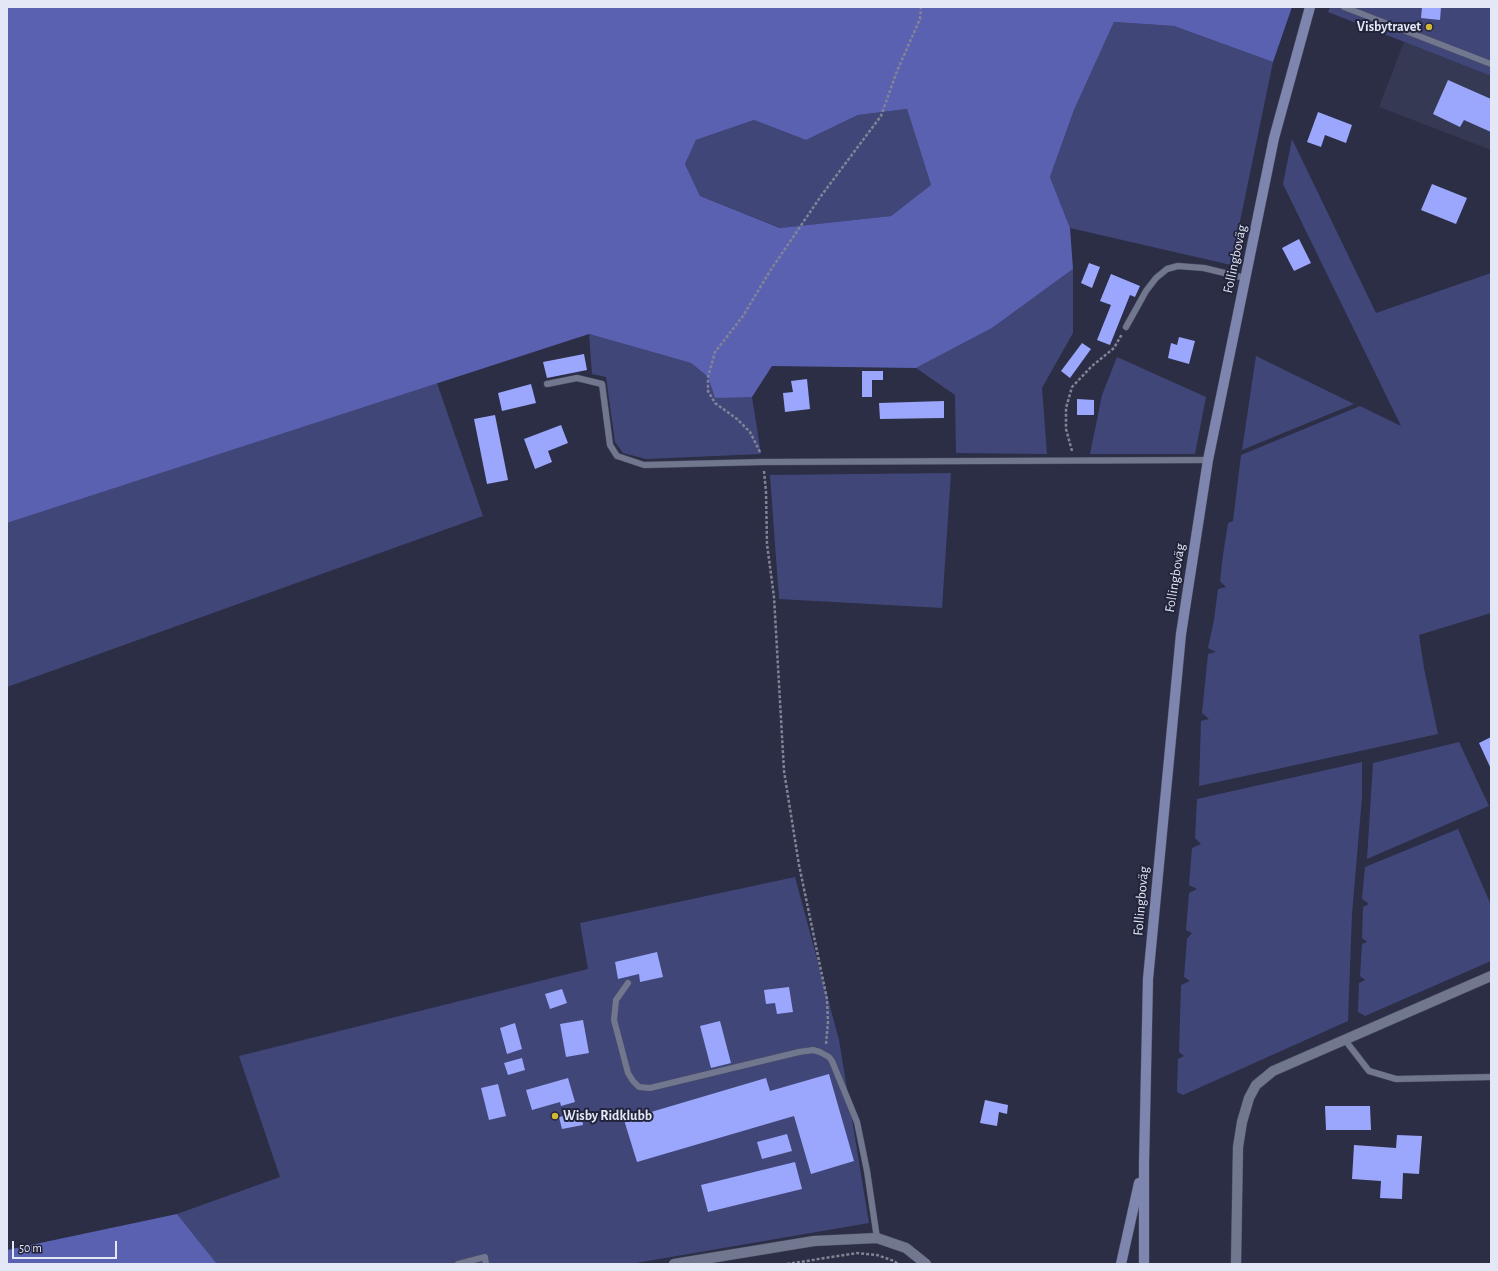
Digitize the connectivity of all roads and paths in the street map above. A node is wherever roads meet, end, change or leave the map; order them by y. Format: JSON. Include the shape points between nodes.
{"nodes":[{"id":1,"x":921,"y":7,"type":"edge"},
{"id":2,"x":1310,"y":7,"type":"edge"},
{"id":3,"x":1344,"y":7,"type":"edge"},
{"id":4,"x":1491,"y":64,"type":"edge"},
{"id":5,"x":1245,"y":278,"type":"junction"},
{"id":6,"x":1126,"y":327,"type":"joint"},
{"id":7,"x":547,"y":384,"type":"dead end"},
{"id":8,"x":1208,"y":460,"type":"junction"},
{"id":9,"x":1075,"y":461,"type":"junction"},
{"id":10,"x":763,"y":462,"type":"junction"},
{"id":11,"x":1491,"y":976,"type":"edge"},
{"id":12,"x":628,"y":983,"type":"dead end"},
{"id":13,"x":1345,"y":1040,"type":"junction"},
{"id":14,"x":825,"y":1054,"type":"junction"},
{"id":15,"x":1491,"y":1077,"type":"edge"},
{"id":16,"x":1144,"y":1164,"type":"junction"},
{"id":17,"x":877,"y":1238,"type":"junction"},
{"id":18,"x":458,"y":1264,"type":"edge"},
{"id":19,"x":486,"y":1264,"type":"edge"},
{"id":20,"x":674,"y":1264,"type":"edge"},
{"id":21,"x":787,"y":1264,"type":"edge"},
{"id":22,"x":898,"y":1264,"type":"edge"},
{"id":23,"x":926,"y":1264,"type":"edge"},
{"id":24,"x":1121,"y":1264,"type":"edge"},
{"id":25,"x":1144,"y":1264,"type":"edge"},
{"id":26,"x":1236,"y":1264,"type":"edge"}],
"edges":[{"from":1,"to":10,"type":"path","via":[[920,19],[881,116],[821,196],[770,270],[743,316],[715,352],[708,377],[708,391],[715,403],[750,432]]},
{"from":2,"to":5,"type":"main road","name":"Follingboväg","via":[[1274,138]]},
{"from":3,"to":4,"type":"lane"},
{"from":5,"to":6,"type":"lane","via":[[1204,268],[1178,266],[1167,269],[1146,291]]},
{"from":5,"to":8,"type":"main road","name":"Follingboväg"},
{"from":6,"to":9,"type":"path","via":[[1114,348],[1072,387],[1066,408],[1066,429]]},
{"from":7,"to":10,"type":"lane","via":[[576,378],[602,384],[610,445],[617,456],[644,465]]},
{"from":8,"to":9,"type":"lane"},
{"from":8,"to":16,"type":"main road","name":"Follingboväg","via":[[1181,634],[1150,963]]},
{"from":9,"to":10,"type":"lane"},
{"from":10,"to":14,"type":"path","via":[[784,771],[799,865],[828,999]]},
{"from":11,"to":13,"type":"street"},
{"from":12,"to":14,"type":"lane","via":[[616,1000],[614,1020],[628,1073],[640,1087],[650,1088],[799,1052],[813,1050]]},
{"from":13,"to":15,"type":"lane","via":[[1369,1071],[1396,1079]]},
{"from":13,"to":26,"type":"street","via":[[1273,1071],[1256,1085],[1249,1098],[1238,1147]]},
{"from":14,"to":17,"type":"lane","via":[[832,1061],[857,1122]]},
{"from":16,"to":24,"type":"main road","name":"Follingboväg"},
{"from":16,"to":25,"type":"main road","name":"Follingboväg"},
{"from":17,"to":20,"type":"street","via":[[814,1241]]},
{"from":17,"to":23,"type":"street","via":[[906,1248]]},
{"from":18,"to":19,"type":"lane","via":[[485,1258]]},
{"from":21,"to":22,"type":"path","via":[[857,1253],[877,1255]]}]}
